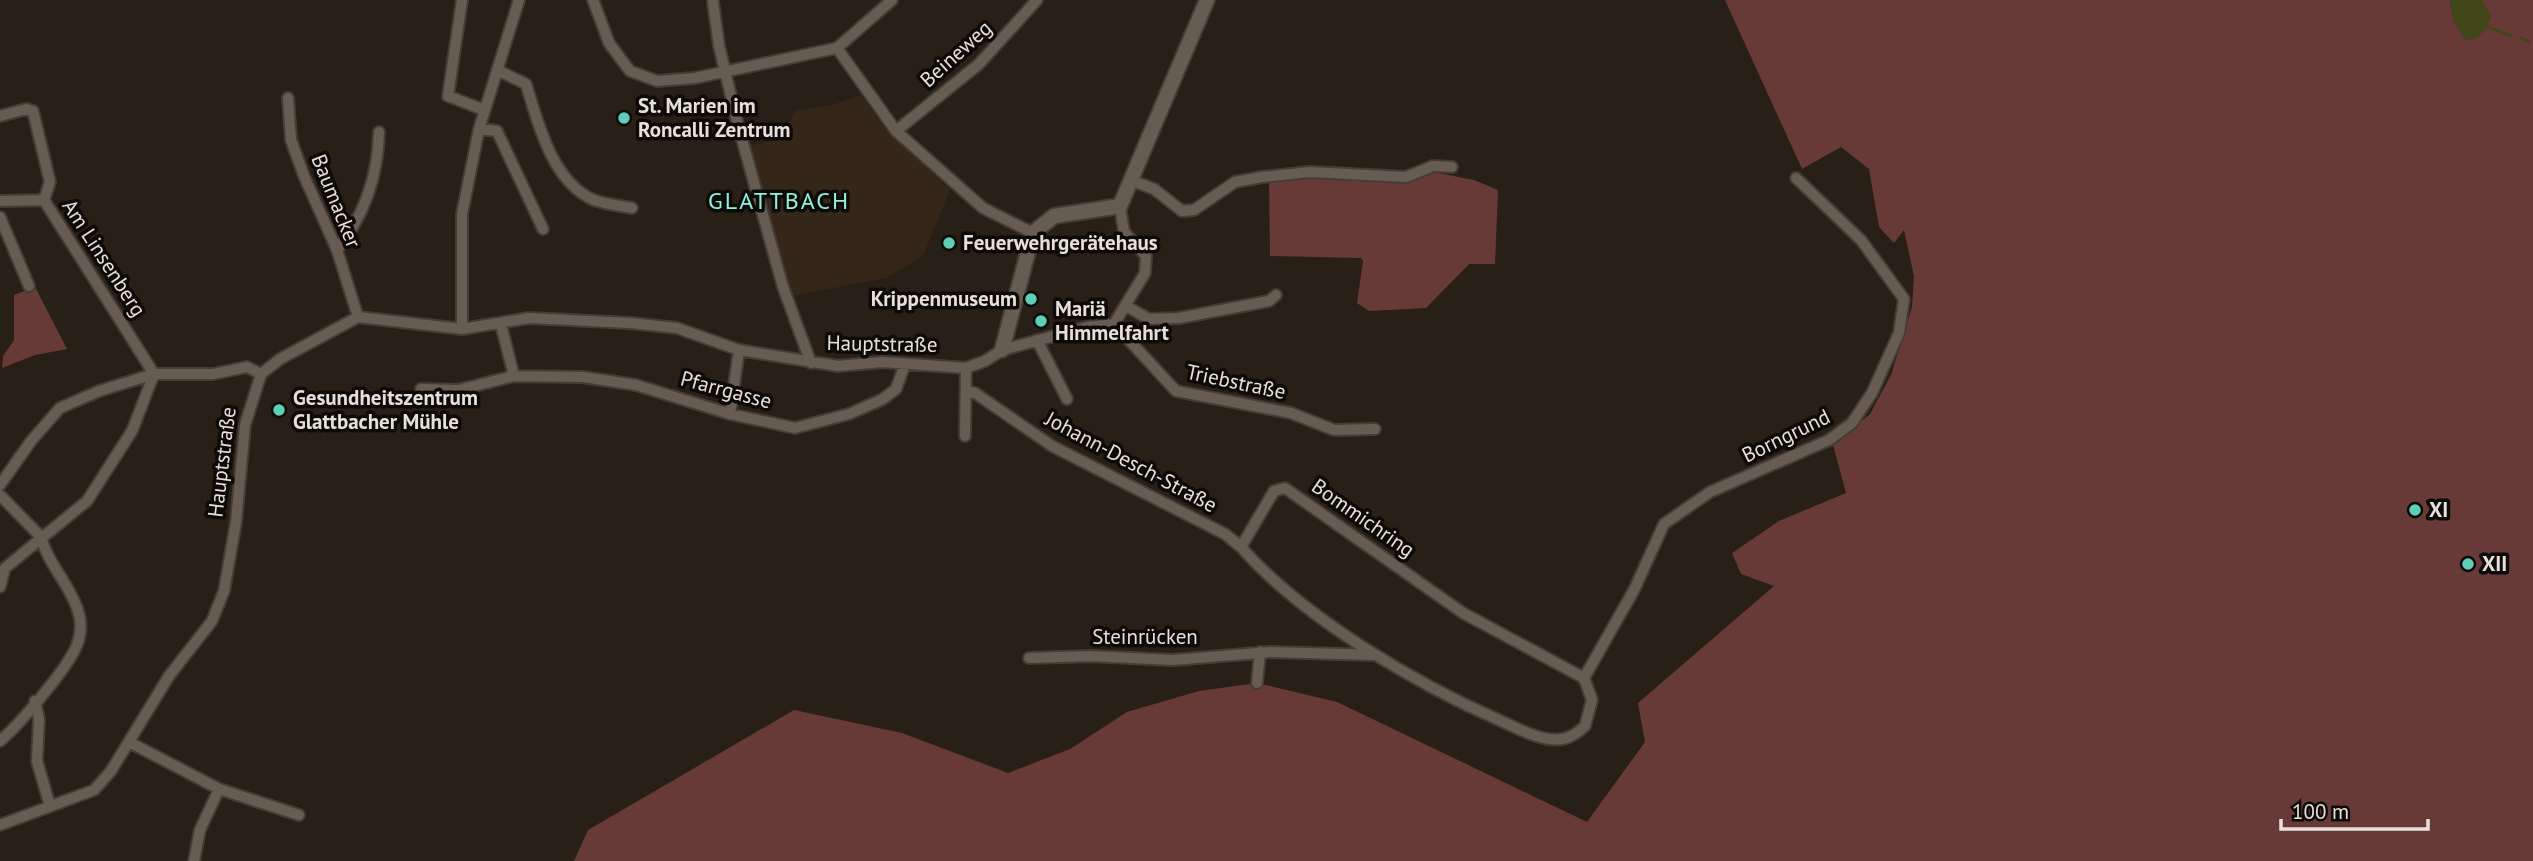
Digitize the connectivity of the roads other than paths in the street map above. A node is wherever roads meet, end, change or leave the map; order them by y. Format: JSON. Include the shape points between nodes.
{"nodes":[{"id":1,"x":462,"y":0,"type":"edge"},
{"id":2,"x":519,"y":0,"type":"edge"},
{"id":3,"x":593,"y":0,"type":"edge"},
{"id":4,"x":892,"y":0,"type":"edge"},
{"id":5,"x":1037,"y":0,"type":"edge"},
{"id":6,"x":1207,"y":0,"type":"edge"},
{"id":7,"x":713,"y":2,"type":"dead end"},
{"id":8,"x":836,"y":48,"type":"junction"},
{"id":9,"x":497,"y":70,"type":"junction"},
{"id":10,"x":725,"y":70,"type":"junction"},
{"id":11,"x":288,"y":98,"type":"dead end"},
{"id":12,"x":484,"y":110,"type":"junction"},
{"id":13,"x":0,"y":116,"type":"edge"},
{"id":14,"x":479,"y":129,"type":"junction"},
{"id":15,"x":896,"y":131,"type":"junction"},
{"id":16,"x":379,"y":132,"type":"dead end"},
{"id":17,"x":1452,"y":167,"type":"dead end"},
{"id":18,"x":1796,"y":178,"type":"dead end"},
{"id":19,"x":1133,"y":181,"type":"junction"},
{"id":20,"x":44,"y":200,"type":"junction"},
{"id":21,"x":0,"y":201,"type":"edge"},
{"id":22,"x":1120,"y":206,"type":"junction"},
{"id":23,"x":632,"y":208,"type":"dead end"},
{"id":24,"x":0,"y":217,"type":"edge"},
{"id":25,"x":543,"y":229,"type":"dead end"},
{"id":26,"x":1033,"y":233,"type":"junction"},
{"id":27,"x":337,"y":250,"type":"junction"},
{"id":28,"x":29,"y":286,"type":"dead end"},
{"id":29,"x":1276,"y":295,"type":"dead end"},
{"id":30,"x":1126,"y":306,"type":"junction"},
{"id":31,"x":358,"y":317,"type":"junction"},
{"id":32,"x":1114,"y":324,"type":"junction"},
{"id":33,"x":501,"y":325,"type":"junction"},
{"id":34,"x":462,"y":329,"type":"junction"},
{"id":35,"x":1037,"y":340,"type":"junction"},
{"id":36,"x":739,"y":350,"type":"junction"},
{"id":37,"x":1002,"y":350,"type":"junction"},
{"id":38,"x":811,"y":363,"type":"junction"},
{"id":39,"x":905,"y":364,"type":"junction"},
{"id":40,"x":966,"y":368,"type":"junction"},
{"id":41,"x":154,"y":374,"type":"junction"},
{"id":42,"x":261,"y":374,"type":"junction"},
{"id":43,"x":514,"y":376,"type":"junction"},
{"id":44,"x":421,"y":389,"type":"dead end"},
{"id":45,"x":966,"y":391,"type":"junction"},
{"id":46,"x":1066,"y":399,"type":"dead end"},
{"id":47,"x":730,"y":414,"type":"junction"},
{"id":48,"x":1375,"y":429,"type":"dead end"},
{"id":49,"x":965,"y":436,"type":"dead end"},
{"id":50,"x":0,"y":485,"type":"edge"},
{"id":51,"x":0,"y":495,"type":"edge"},
{"id":52,"x":41,"y":537,"type":"junction"},
{"id":53,"x":1241,"y":547,"type":"junction"},
{"id":54,"x":0,"y":587,"type":"edge"},
{"id":55,"x":1260,"y":652,"type":"junction"},
{"id":56,"x":1375,"y":655,"type":"junction"},
{"id":57,"x":1030,"y":658,"type":"dead end"},
{"id":58,"x":1584,"y":678,"type":"junction"},
{"id":59,"x":1257,"y":683,"type":"dead end"},
{"id":60,"x":35,"y":701,"type":"junction"},
{"id":61,"x":0,"y":741,"type":"edge"},
{"id":62,"x":129,"y":742,"type":"junction"},
{"id":63,"x":219,"y":789,"type":"junction"},
{"id":64,"x":50,"y":806,"type":"junction"},
{"id":65,"x":299,"y":815,"type":"dead end"},
{"id":66,"x":0,"y":825,"type":"edge"},
{"id":67,"x":194,"y":861,"type":"edge"}],
"edges":[{"from":1,"to":12,"type":"street","via":[[448,96]]},
{"from":2,"to":9,"type":"street"},
{"from":3,"to":10,"type":"street","via":[[609,43],[630,71],[657,81]]},
{"from":4,"to":8,"type":"street"},
{"from":5,"to":15,"type":"street","name":"Beineweg","via":[[979,64]]},
{"from":6,"to":19,"type":"street"},
{"from":7,"to":10,"type":"street"},
{"from":8,"to":10,"type":"street"},
{"from":8,"to":15,"type":"street"},
{"from":9,"to":12,"type":"street"},
{"from":9,"to":23,"type":"street","via":[[526,83],[542,134],[568,181],[593,199]]},
{"from":10,"to":38,"type":"street","via":[[783,287]]},
{"from":11,"to":27,"type":"street","name":"Baumacker","via":[[292,140]]},
{"from":12,"to":14,"type":"street"},
{"from":13,"to":20,"type":"street","via":[[33,111],[50,182]]},
{"from":14,"to":25,"type":"street","via":[[498,131]]},
{"from":14,"to":34,"type":"street","via":[[462,214]]},
{"from":15,"to":26,"type":"street","via":[[983,208]]},
{"from":16,"to":27,"type":"street","via":[[379,160],[371,187],[352,232]]},
{"from":17,"to":19,"type":"street","via":[[1433,166],[1406,177],[1310,172],[1262,177],[1236,182],[1194,210],[1182,211],[1154,189]]},
{"from":18,"to":58,"type":"street","name":"Borngrund","via":[[1861,240],[1904,299],[1899,333],[1872,393],[1852,423],[1829,440],[1710,492],[1664,524],[1634,590]]},
{"from":19,"to":22,"type":"street"},
{"from":20,"to":21,"type":"street","name":"Am Linsenberg"},
{"from":20,"to":41,"type":"street","name":"Am Linsenberg"},
{"from":22,"to":26,"type":"street","via":[[1054,216]]},
{"from":22,"to":30,"type":"street","via":[[1124,232],[1146,256],[1145,273]]},
{"from":24,"to":28,"type":"street"},
{"from":26,"to":37,"type":"street"},
{"from":27,"to":31,"type":"street","name":"Baumacker"},
{"from":29,"to":30,"type":"street","via":[[1269,301],[1180,318],[1149,319]]},
{"from":30,"to":32,"type":"street"},
{"from":31,"to":34,"type":"street","name":"Hauptstraße"},
{"from":31,"to":42,"type":"street","via":[[279,359]]},
{"from":32,"to":35,"type":"street","name":"Hauptstraße"},
{"from":32,"to":48,"type":"street","name":"Triebstraße","via":[[1176,391],[1291,413],[1334,430]]},
{"from":33,"to":34,"type":"street","name":"Hauptstraße"},
{"from":33,"to":36,"type":"street","name":"Hauptstraße","via":[[556,318],[677,328]]},
{"from":33,"to":43,"type":"street"},
{"from":35,"to":37,"type":"street","name":"Hauptstraße"},
{"from":35,"to":46,"type":"street"},
{"from":36,"to":38,"type":"street","name":"Hauptstraße"},
{"from":36,"to":47,"type":"street"},
{"from":37,"to":40,"type":"street","name":"Hauptstraße"},
{"from":38,"to":39,"type":"street","name":"Hauptstraße"},
{"from":39,"to":40,"type":"street","name":"Hauptstraße"},
{"from":39,"to":47,"type":"street","name":"Pfarrgasse","via":[[895,389],[849,414],[796,428]]},
{"from":40,"to":45,"type":"street"},
{"from":41,"to":42,"type":"street","via":[[213,374],[247,367]]},
{"from":41,"to":50,"type":"street","via":[[60,408]]},
{"from":41,"to":52,"type":"street","via":[[132,430],[86,501]]},
{"from":42,"to":62,"type":"street","name":"Hauptstraße","via":[[245,425],[224,591],[212,621],[169,676]]},
{"from":43,"to":44,"type":"street","name":"Pfarrgasse","via":[[458,390]]},
{"from":43,"to":47,"type":"street","name":"Pfarrgasse","via":[[583,377],[636,385]]},
{"from":45,"to":49,"type":"street"},
{"from":45,"to":53,"type":"street","name":"Johann-Desch-Straße","via":[[1052,446],[1226,534]]},
{"from":51,"to":52,"type":"street"},
{"from":52,"to":54,"type":"street","via":[[5,568]]},
{"from":52,"to":60,"type":"street","via":[[82,626],[76,646]]},
{"from":53,"to":56,"type":"street","via":[[1257,566]]},
{"from":53,"to":58,"type":"street","name":"Bommichring","via":[[1275,491],[1285,488],[1463,613]]},
{"from":55,"to":56,"type":"street","name":"Steinrücken"},
{"from":55,"to":57,"type":"street","name":"Steinrücken","via":[[1172,660]]},
{"from":55,"to":59,"type":"street"},
{"from":56,"to":58,"type":"street","via":[[1468,707],[1532,735],[1561,740],[1585,726],[1591,712],[1592,699]]},
{"from":60,"to":61,"type":"street"},
{"from":60,"to":64,"type":"street","via":[[37,761]]},
{"from":62,"to":63,"type":"street"},
{"from":62,"to":64,"type":"street","name":"Hauptstraße","via":[[94,790]]},
{"from":63,"to":65,"type":"street"},
{"from":63,"to":67,"type":"street","via":[[200,830]]},
{"from":64,"to":66,"type":"street","name":"Hauptstraße"}]}
